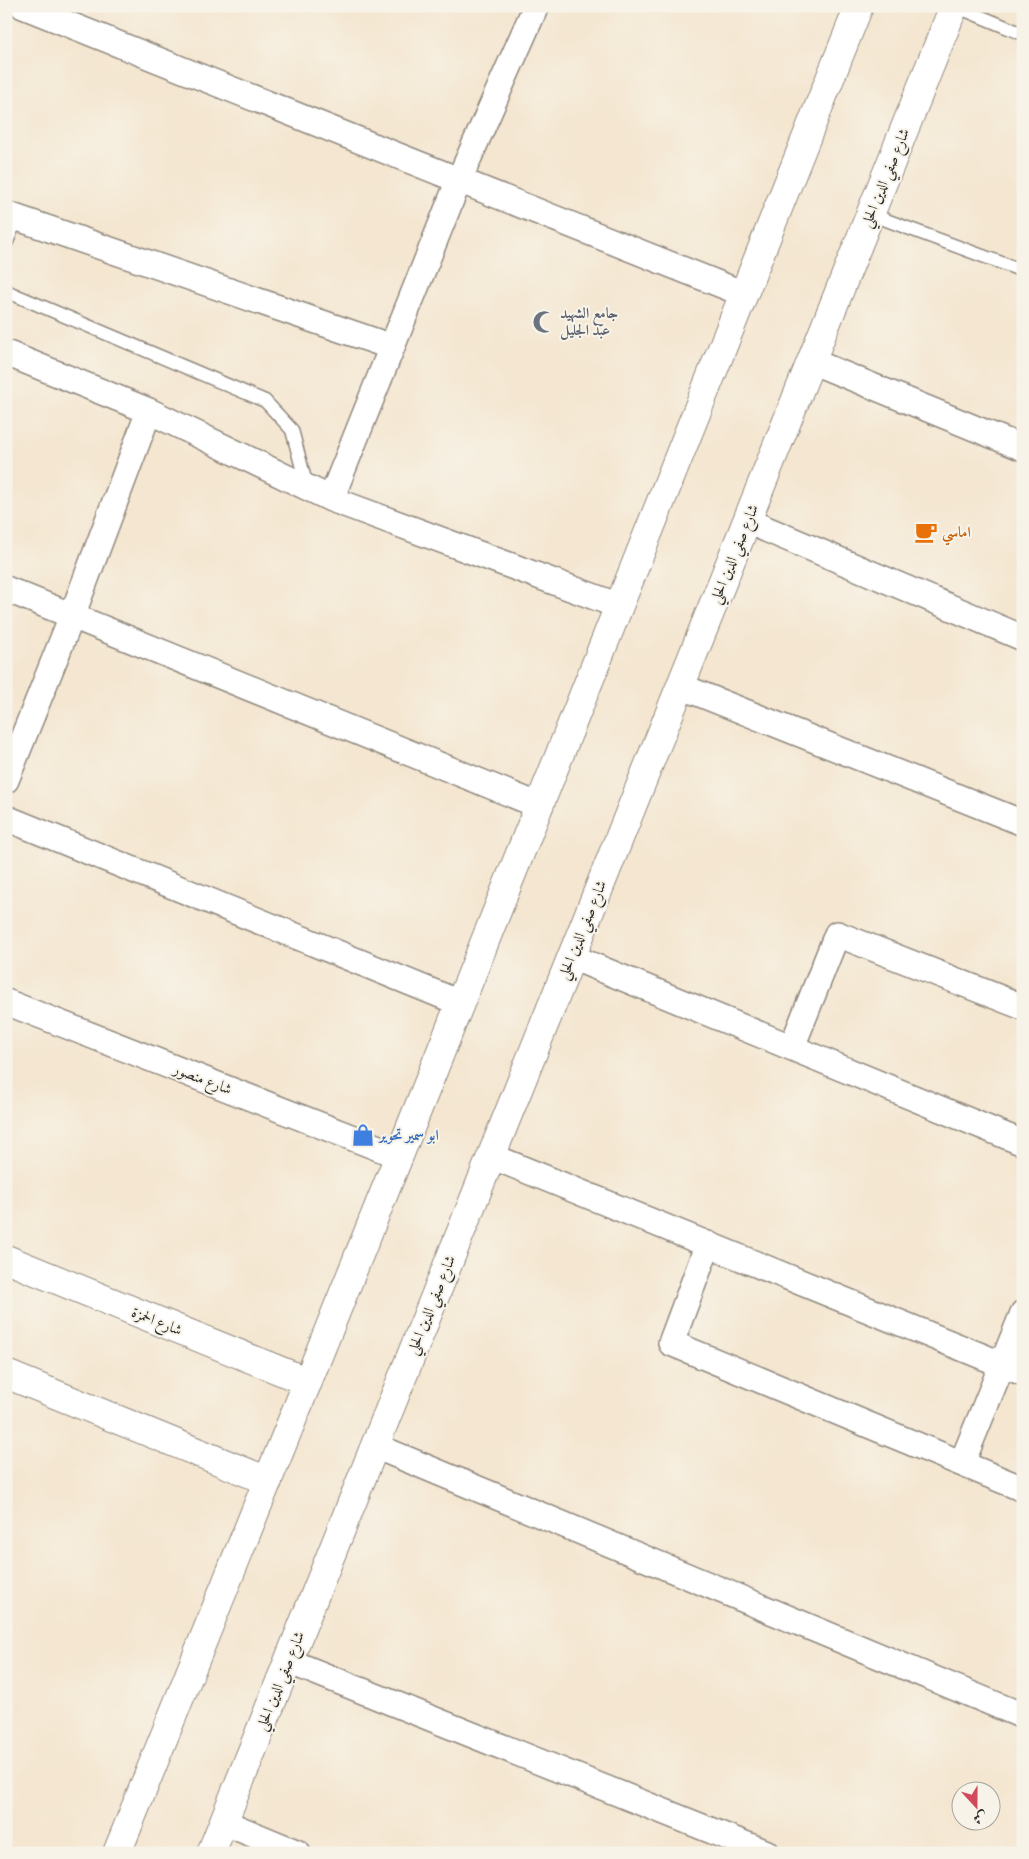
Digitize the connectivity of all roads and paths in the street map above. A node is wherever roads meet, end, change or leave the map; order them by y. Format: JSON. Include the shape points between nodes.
{"nodes":[{"id":1,"x":23,"y":6,"type":"edge"},
{"id":2,"x":859,"y":6,"type":"edge"},
{"id":3,"x":954,"y":6,"type":"edge"},
{"id":4,"x":528,"y":9,"type":"edge"},
{"id":5,"x":1023,"y":34,"type":"edge"},
{"id":6,"x":459,"y":180,"type":"junction"},
{"id":7,"x":870,"y":214,"type":"junction"},
{"id":8,"x":12,"y":216,"type":"edge"},
{"id":9,"x":6,"y":244,"type":"edge"},
{"id":10,"x":1023,"y":271,"type":"edge"},
{"id":11,"x":6,"y":289,"type":"edge"},
{"id":12,"x":744,"y":294,"type":"junction"},
{"id":13,"x":392,"y":347,"type":"junction"},
{"id":14,"x":6,"y":353,"type":"edge"},
{"id":15,"x":811,"y":361,"type":"junction"},
{"id":16,"x":149,"y":411,"type":"junction"},
{"id":17,"x":1023,"y":448,"type":"edge"},
{"id":18,"x":307,"y":487,"type":"junction"},
{"id":19,"x":331,"y":499,"type":"junction"},
{"id":20,"x":747,"y":521,"type":"junction"},
{"id":21,"x":6,"y":589,"type":"edge"},
{"id":22,"x":620,"y":606,"type":"junction"},
{"id":23,"x":72,"y":616,"type":"junction"},
{"id":24,"x":1023,"y":638,"type":"edge"},
{"id":25,"x":680,"y":686,"type":"junction"},
{"id":26,"x":6,"y":780,"type":"edge"},
{"id":27,"x":540,"y":806,"type":"junction"},
{"id":28,"x":6,"y":818,"type":"edge"},
{"id":29,"x":1023,"y":823,"type":"edge"},
{"id":30,"x":572,"y":956,"type":"junction"},
{"id":31,"x":6,"y":1002,"type":"edge"},
{"id":32,"x":460,"y":1004,"type":"junction"},
{"id":33,"x":1023,"y":1008,"type":"edge"},
{"id":34,"x":792,"y":1047,"type":"junction"},
{"id":35,"x":1023,"y":1143,"type":"edge"},
{"id":36,"x":400,"y":1156,"type":"junction"},
{"id":37,"x":491,"y":1156,"type":"junction"},
{"id":38,"x":708,"y":1244,"type":"junction"},
{"id":39,"x":6,"y":1259,"type":"edge"},
{"id":40,"x":1023,"y":1313,"type":"edge"},
{"id":41,"x":1012,"y":1368,"type":"edge"},
{"id":42,"x":6,"y":1374,"type":"edge"},
{"id":43,"x":308,"y":1382,"type":"junction"},
{"id":44,"x":374,"y":1446,"type":"junction"},
{"id":45,"x":962,"y":1464,"type":"junction"},
{"id":46,"x":268,"y":1481,"type":"junction"},
{"id":47,"x":1023,"y":1489,"type":"edge"},
{"id":48,"x":288,"y":1661,"type":"junction"},
{"id":49,"x":1023,"y":1716,"type":"edge"},
{"id":50,"x":223,"y":1822,"type":"junction"},
{"id":51,"x":117,"y":1853,"type":"edge"},
{"id":52,"x":211,"y":1853,"type":"edge"},
{"id":53,"x":298,"y":1853,"type":"edge"},
{"id":54,"x":767,"y":1853,"type":"edge"}],
"edges":[{"from":1,"to":6,"type":"street"},
{"from":2,"to":12,"type":"main road"},
{"from":3,"to":5,"type":"lane"},
{"from":3,"to":7,"type":"main road","name":"شارع صفي الدين الحلي"},
{"from":4,"to":6,"type":"street"},
{"from":6,"to":12,"type":"street"},
{"from":6,"to":13,"type":"street"},
{"from":7,"to":10,"type":"lane"},
{"from":7,"to":15,"type":"main road","name":"شارع صفي الدين الحلي"},
{"from":8,"to":9,"type":"lane"},
{"from":8,"to":13,"type":"street"},
{"from":11,"to":18,"type":"lane","via":[[264,401],[292,430]]},
{"from":12,"to":22,"type":"main road"},
{"from":13,"to":19,"type":"street"},
{"from":14,"to":16,"type":"street"},
{"from":15,"to":17,"type":"street"},
{"from":15,"to":20,"type":"main road","name":"شارع صفي الدين الحلي"},
{"from":16,"to":18,"type":"street"},
{"from":16,"to":23,"type":"street"},
{"from":18,"to":19,"type":"street"},
{"from":19,"to":22,"type":"street"},
{"from":20,"to":24,"type":"street"},
{"from":20,"to":25,"type":"main road","name":"شارع صفي الدين الحلي"},
{"from":21,"to":23,"type":"street"},
{"from":22,"to":27,"type":"main road"},
{"from":23,"to":26,"type":"street"},
{"from":23,"to":27,"type":"street"},
{"from":25,"to":29,"type":"street"},
{"from":25,"to":30,"type":"main road","name":"شارع صفي الدين الحلي"},
{"from":27,"to":32,"type":"main road"},
{"from":28,"to":32,"type":"street"},
{"from":30,"to":34,"type":"street"},
{"from":30,"to":37,"type":"main road","name":"شارع صفي الدين الحلي"},
{"from":31,"to":36,"type":"street","name":"شارع منصور"},
{"from":32,"to":36,"type":"main road"},
{"from":33,"to":34,"type":"street","via":[[836,934]]},
{"from":34,"to":35,"type":"street"},
{"from":36,"to":43,"type":"main road"},
{"from":37,"to":38,"type":"street"},
{"from":37,"to":44,"type":"main road","name":"شارع صفي الدين الحلي"},
{"from":38,"to":41,"type":"street"},
{"from":38,"to":45,"type":"street","via":[[671,1343]]},
{"from":39,"to":43,"type":"main road","name":"شارع الحمزة"},
{"from":40,"to":41,"type":"street"},
{"from":41,"to":45,"type":"street"},
{"from":42,"to":46,"type":"main road"},
{"from":43,"to":46,"type":"main road"},
{"from":44,"to":48,"type":"main road","name":"شارع صفي الدين الحلي"},
{"from":44,"to":49,"type":"street"},
{"from":45,"to":47,"type":"street"},
{"from":46,"to":51,"type":"main road"},
{"from":48,"to":50,"type":"main road","name":"شارع صفي الدين الحلي"},
{"from":48,"to":54,"type":"street"},
{"from":50,"to":52,"type":"main road","name":"شارع صفي الدين الحلي"},
{"from":50,"to":53,"type":"street"}]}
